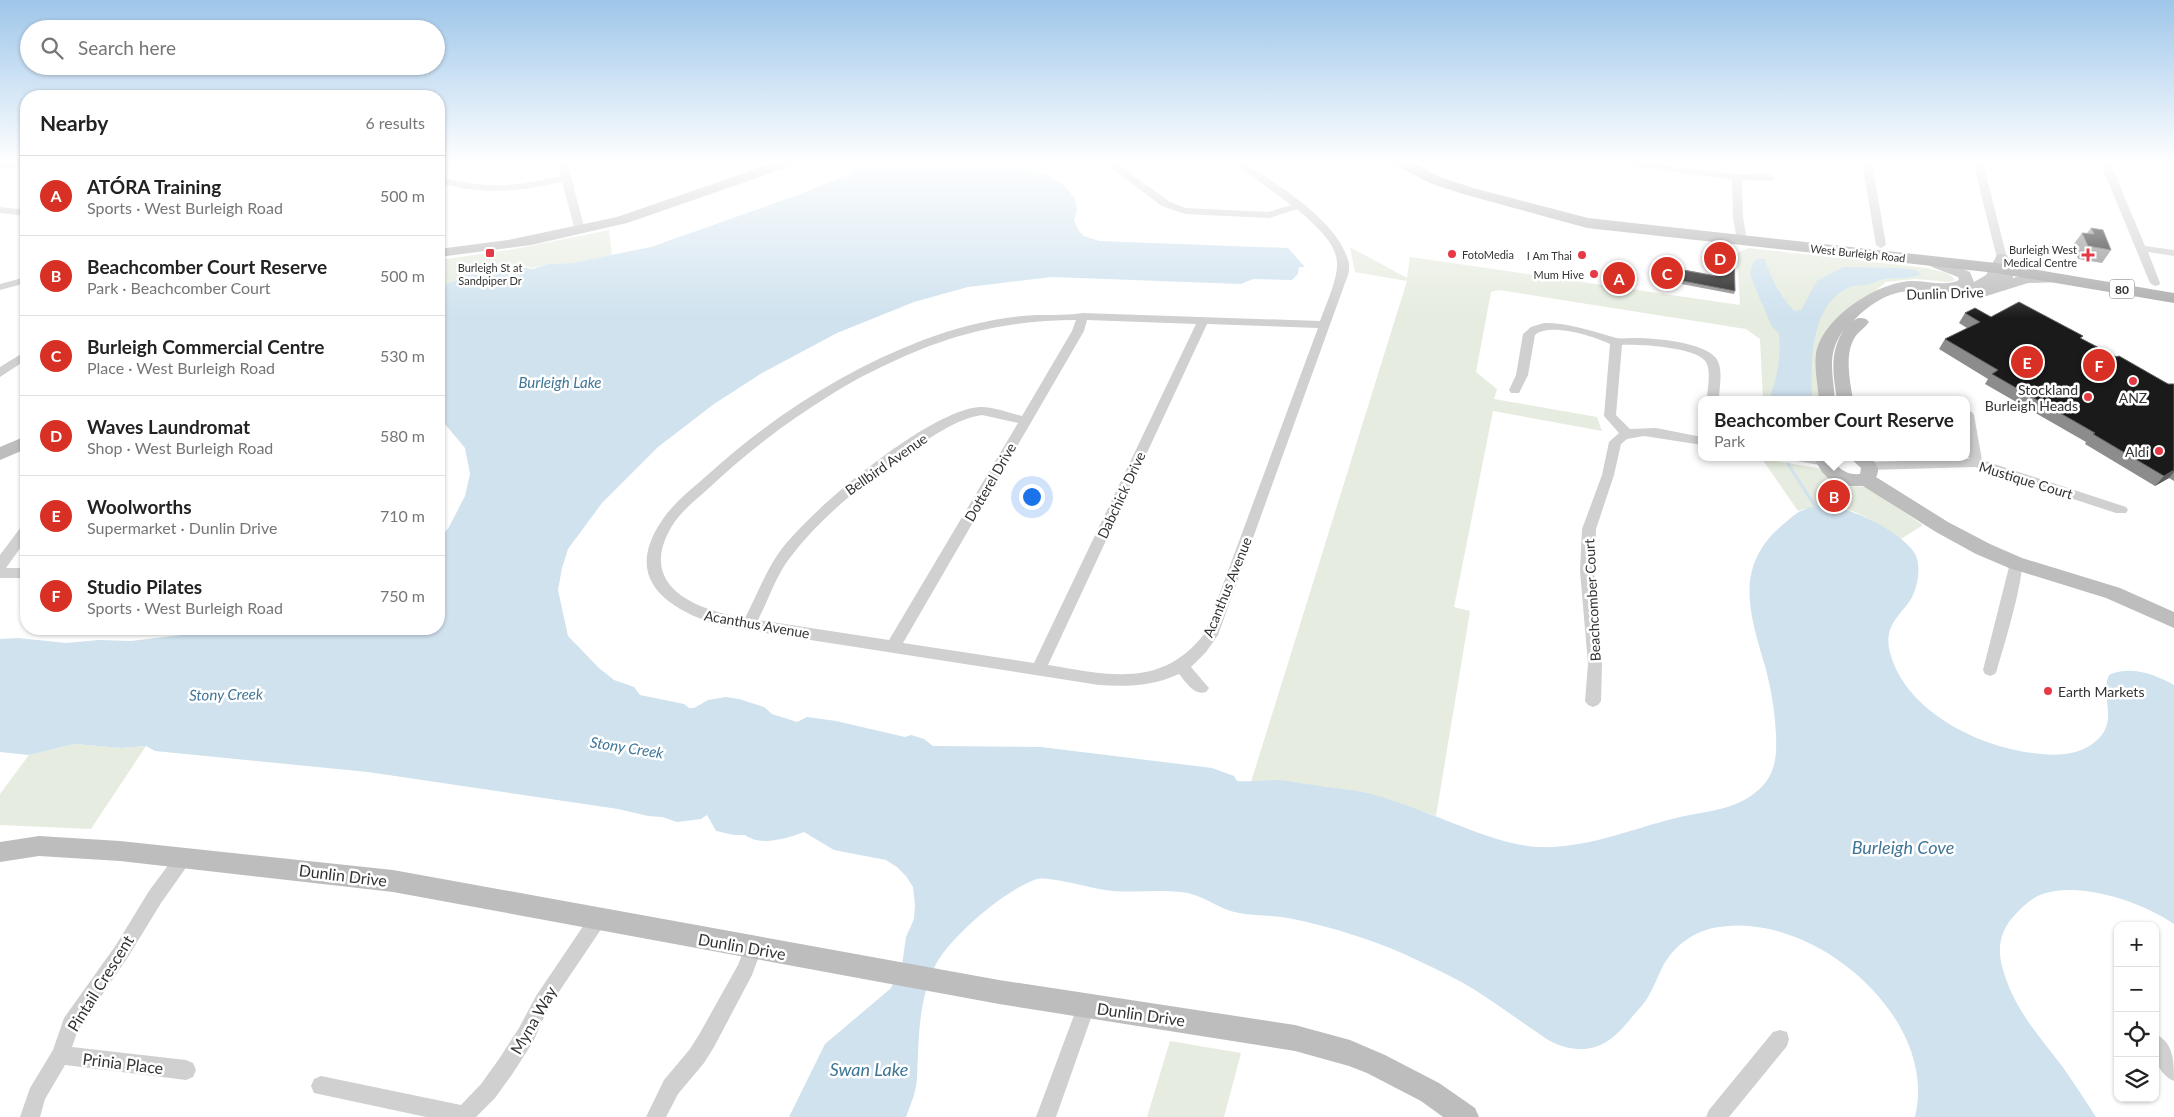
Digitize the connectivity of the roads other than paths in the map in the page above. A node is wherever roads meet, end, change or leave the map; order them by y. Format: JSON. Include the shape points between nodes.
{"nodes":[{"id":1,"x":576,"y":214,"type":"edge"},
{"id":2,"x":638,"y":214,"type":"edge"},
{"id":3,"x":1251,"y":214,"type":"edge"},
{"id":4,"x":1272,"y":214,"type":"edge"},
{"id":5,"x":1307,"y":214,"type":"edge"},
{"id":6,"x":1550,"y":214,"type":"edge"},
{"id":7,"x":1602,"y":214,"type":"edge"},
{"id":8,"x":1740,"y":214,"type":"edge"},
{"id":9,"x":1876,"y":214,"type":"edge"},
{"id":10,"x":1990,"y":214,"type":"edge"},
{"id":11,"x":2126,"y":214,"type":"edge"},
{"id":12,"x":580,"y":230,"type":"junction"},
{"id":13,"x":1741,"y":236,"type":"junction"},
{"id":14,"x":1881,"y":245,"type":"junction"},
{"id":15,"x":2140,"y":248,"type":"junction"},
{"id":16,"x":445,"y":252,"type":"edge"},
{"id":17,"x":2174,"y":253,"type":"edge"},
{"id":18,"x":1922,"y":260,"type":"junction"},
{"id":19,"x":2002,"y":265,"type":"junction"},
{"id":20,"x":2070,"y":280,"type":"junction"},
{"id":21,"x":20,"y":282,"type":"edge"},
{"id":22,"x":2155,"y":283,"type":"junction"},
{"id":23,"x":2002,"y":286,"type":"junction"},
{"id":24,"x":2174,"y":286,"type":"edge"},
{"id":25,"x":0,"y":287,"type":"edge"},
{"id":26,"x":1958,"y":288,"type":"junction"},
{"id":27,"x":1903,"y":290,"type":"junction"},
{"id":28,"x":2174,"y":298,"type":"edge"},
{"id":29,"x":1083,"y":316,"type":"junction"},
{"id":30,"x":1203,"y":321,"type":"junction"},
{"id":31,"x":1324,"y":325,"type":"junction"},
{"id":32,"x":1616,"y":342,"type":"junction"},
{"id":33,"x":20,"y":359,"type":"edge"},
{"id":34,"x":0,"y":373,"type":"edge"},
{"id":35,"x":1515,"y":390,"type":"dead end"},
{"id":36,"x":1713,"y":396,"type":"edge"},
{"id":37,"x":1827,"y":396,"type":"edge"},
{"id":38,"x":1845,"y":396,"type":"edge"},
{"id":39,"x":1025,"y":421,"type":"junction"},
{"id":40,"x":1970,"y":428,"type":"edge"},
{"id":41,"x":1627,"y":434,"type":"junction"},
{"id":42,"x":1698,"y":440,"type":"edge"},
{"id":43,"x":20,"y":445,"type":"edge"},
{"id":44,"x":0,"y":454,"type":"edge"},
{"id":45,"x":1818,"y":461,"type":"edge"},
{"id":46,"x":1976,"y":464,"type":"junction"},
{"id":47,"x":1864,"y":467,"type":"edge"},
{"id":48,"x":2122,"y":510,"type":"dead end"},
{"id":49,"x":20,"y":538,"type":"edge"},
{"id":50,"x":2016,"y":563,"type":"junction"},
{"id":51,"x":0,"y":565,"type":"edge"},
{"id":52,"x":0,"y":573,"type":"edge"},
{"id":53,"x":20,"y":573,"type":"edge"},
{"id":54,"x":2174,"y":620,"type":"edge"},
{"id":55,"x":749,"y":624,"type":"junction"},
{"id":56,"x":893,"y":647,"type":"junction"},
{"id":57,"x":1181,"y":667,"type":"junction"},
{"id":58,"x":1039,"y":669,"type":"junction"},
{"id":59,"x":1990,"y":670,"type":"dead end"},
{"id":60,"x":1201,"y":688,"type":"dead end"},
{"id":61,"x":1593,"y":701,"type":"dead end"},
{"id":62,"x":0,"y":852,"type":"edge"},
{"id":63,"x":184,"y":857,"type":"junction"},
{"id":64,"x":598,"y":919,"type":"junction"},
{"id":65,"x":753,"y":948,"type":"junction"},
{"id":66,"x":1084,"y":1006,"type":"junction"},
{"id":67,"x":1780,"y":1039,"type":"dead end"},
{"id":68,"x":2159,"y":1049,"type":"edge"},
{"id":69,"x":60,"y":1055,"type":"junction"},
{"id":70,"x":186,"y":1070,"type":"dead end"},
{"id":71,"x":2174,"y":1071,"type":"edge"},
{"id":72,"x":321,"y":1086,"type":"dead end"},
{"id":73,"x":463,"y":1116,"type":"edge"},
{"id":74,"x":30,"y":1117,"type":"edge"},
{"id":75,"x":656,"y":1117,"type":"edge"},
{"id":76,"x":1046,"y":1117,"type":"edge"},
{"id":77,"x":1466,"y":1117,"type":"edge"},
{"id":78,"x":1716,"y":1117,"type":"edge"}],
"edges":[{"from":1,"to":12,"type":"street"},
{"from":2,"to":12,"type":"street"},
{"from":3,"to":4,"type":"street"},
{"from":5,"to":31,"type":"street","name":"Acanthus Avenue","via":[[1325,228],[1343,260],[1343,274]]},
{"from":6,"to":13,"type":"main road","name":"West Burleigh Road","number":"80","via":[[1611,227]]},
{"from":7,"to":13,"type":"main road","name":"West Burleigh Road","number":"80"},
{"from":8,"to":13,"type":"street"},
{"from":9,"to":14,"type":"street"},
{"from":10,"to":19,"type":"street"},
{"from":11,"to":15,"type":"street"},
{"from":12,"to":16,"type":"street"},
{"from":13,"to":14,"type":"main road","name":"West Burleigh Road","number":"80"},
{"from":13,"to":18,"type":"main road","name":"West Burleigh Road","number":"80"},
{"from":14,"to":19,"type":"main road","name":"West Burleigh Road","number":"80"},
{"from":15,"to":17,"type":"street"},
{"from":15,"to":22,"type":"street"},
{"from":18,"to":19,"type":"main road","name":"West Burleigh Road","number":"80"},
{"from":18,"to":26,"type":"street","via":[[1965,275],[1967,282]]},
{"from":19,"to":20,"type":"main road","name":"West Burleigh Road","number":"80"},
{"from":19,"to":22,"type":"main road","name":"West Burleigh Road","number":"80"},
{"from":19,"to":23,"type":"street","name":"Dunlin Drive","via":[[2008,279]]},
{"from":19,"to":26,"type":"street","name":"Dunlin Drive","via":[[1987,282]]},
{"from":20,"to":23,"type":"street","via":[[2028,279]]},
{"from":20,"to":28,"type":"main road","name":"West Burleigh Road","number":"80"},
{"from":21,"to":25,"type":"street"},
{"from":22,"to":24,"type":"main road","name":"West Burleigh Road","number":"80"},
{"from":23,"to":27,"type":"street","name":"Dunlin Drive","via":[[1967,294]]},
{"from":26,"to":27,"type":"street","name":"Dunlin Drive","via":[[1916,285]]},
{"from":27,"to":37,"type":"street","name":"Dunlin Drive","via":[[1876,295],[1843,322],[1832,336],[1824,352]]},
{"from":27,"to":38,"type":"street","name":"Dunlin Drive","via":[[1884,301],[1845,340],[1840,356]]},
{"from":29,"to":30,"type":"street","name":"Acanthus Avenue"},
{"from":29,"to":39,"type":"street","name":"Dotterel Drive","via":[[1078,331]]},
{"from":29,"to":55,"type":"street","name":"Acanthus Avenue","via":[[1040,317],[990,324],[901,354],[847,380],[796,411],[718,471],[668,522],[656,545],[654,557],[658,582],[685,608],[698,614]]},
{"from":30,"to":31,"type":"street","name":"Acanthus Avenue"},
{"from":30,"to":58,"type":"street","name":"Dabchick Drive"},
{"from":31,"to":57,"type":"street","name":"Acanthus Avenue","via":[[1211,635]]},
{"from":32,"to":35,"type":"street","via":[[1600,335],[1543,326],[1533,328],[1529,334],[1522,375]]},
{"from":32,"to":36,"type":"street","via":[[1636,340],[1697,350],[1707,355],[1714,367]]},
{"from":32,"to":41,"type":"street","via":[[1610,416]]},
{"from":33,"to":34,"type":"street"},
{"from":39,"to":55,"type":"street","name":"Bellbird Avenue","via":[[982,411],[964,414],[870,472],[825,510],[783,557]]},
{"from":39,"to":56,"type":"street","name":"Dotterel Drive"},
{"from":40,"to":46,"type":"street"},
{"from":41,"to":42,"type":"street","via":[[1650,433]]},
{"from":41,"to":61,"type":"street","name":"Beachcomber Court","via":[[1615,442],[1608,475],[1589,529],[1588,571],[1595,664]]},
{"from":43,"to":44,"type":"street"},
{"from":45,"to":47,"type":"street","via":[[1842,478],[1855,481]]},
{"from":46,"to":47,"type":"street","name":"Mustique Court"},
{"from":46,"to":48,"type":"street","name":"Mustique Court"},
{"from":47,"to":50,"type":"street","via":[[1955,534]]},
{"from":49,"to":51,"type":"street"},
{"from":50,"to":54,"type":"street","via":[[2113,593]]},
{"from":50,"to":59,"type":"street"},
{"from":52,"to":53,"type":"street"},
{"from":55,"to":56,"type":"street","name":"Acanthus Avenue"},
{"from":56,"to":58,"type":"street","name":"Acanthus Avenue"},
{"from":57,"to":58,"type":"street","name":"Acanthus Avenue","via":[[1150,677],[1126,680]]},
{"from":57,"to":60,"type":"street"},
{"from":62,"to":63,"type":"street","name":"Dunlin Drive","via":[[39,846]]},
{"from":63,"to":64,"type":"street","name":"Dunlin Drive","via":[[393,881]]},
{"from":63,"to":69,"type":"street","name":"Pintail Crescent","via":[[71,1025]]},
{"from":64,"to":65,"type":"street","name":"Dunlin Drive"},
{"from":64,"to":73,"type":"street","name":"Myna Way","via":[[542,1002],[506,1066],[488,1091]]},
{"from":65,"to":66,"type":"street","name":"Dunlin Drive"},
{"from":65,"to":75,"type":"street","via":[[746,969],[707,1040],[671,1087]]},
{"from":66,"to":76,"type":"street"},
{"from":66,"to":77,"type":"street","name":"Dunlin Drive","via":[[1323,1045],[1403,1076]]},
{"from":67,"to":78,"type":"street"},
{"from":68,"to":71,"type":"street"},
{"from":69,"to":70,"type":"street","name":"Prinia Place"},
{"from":69,"to":74,"type":"street","name":"Pintail Crescent","via":[[37,1095]]},
{"from":72,"to":73,"type":"street"}]}
